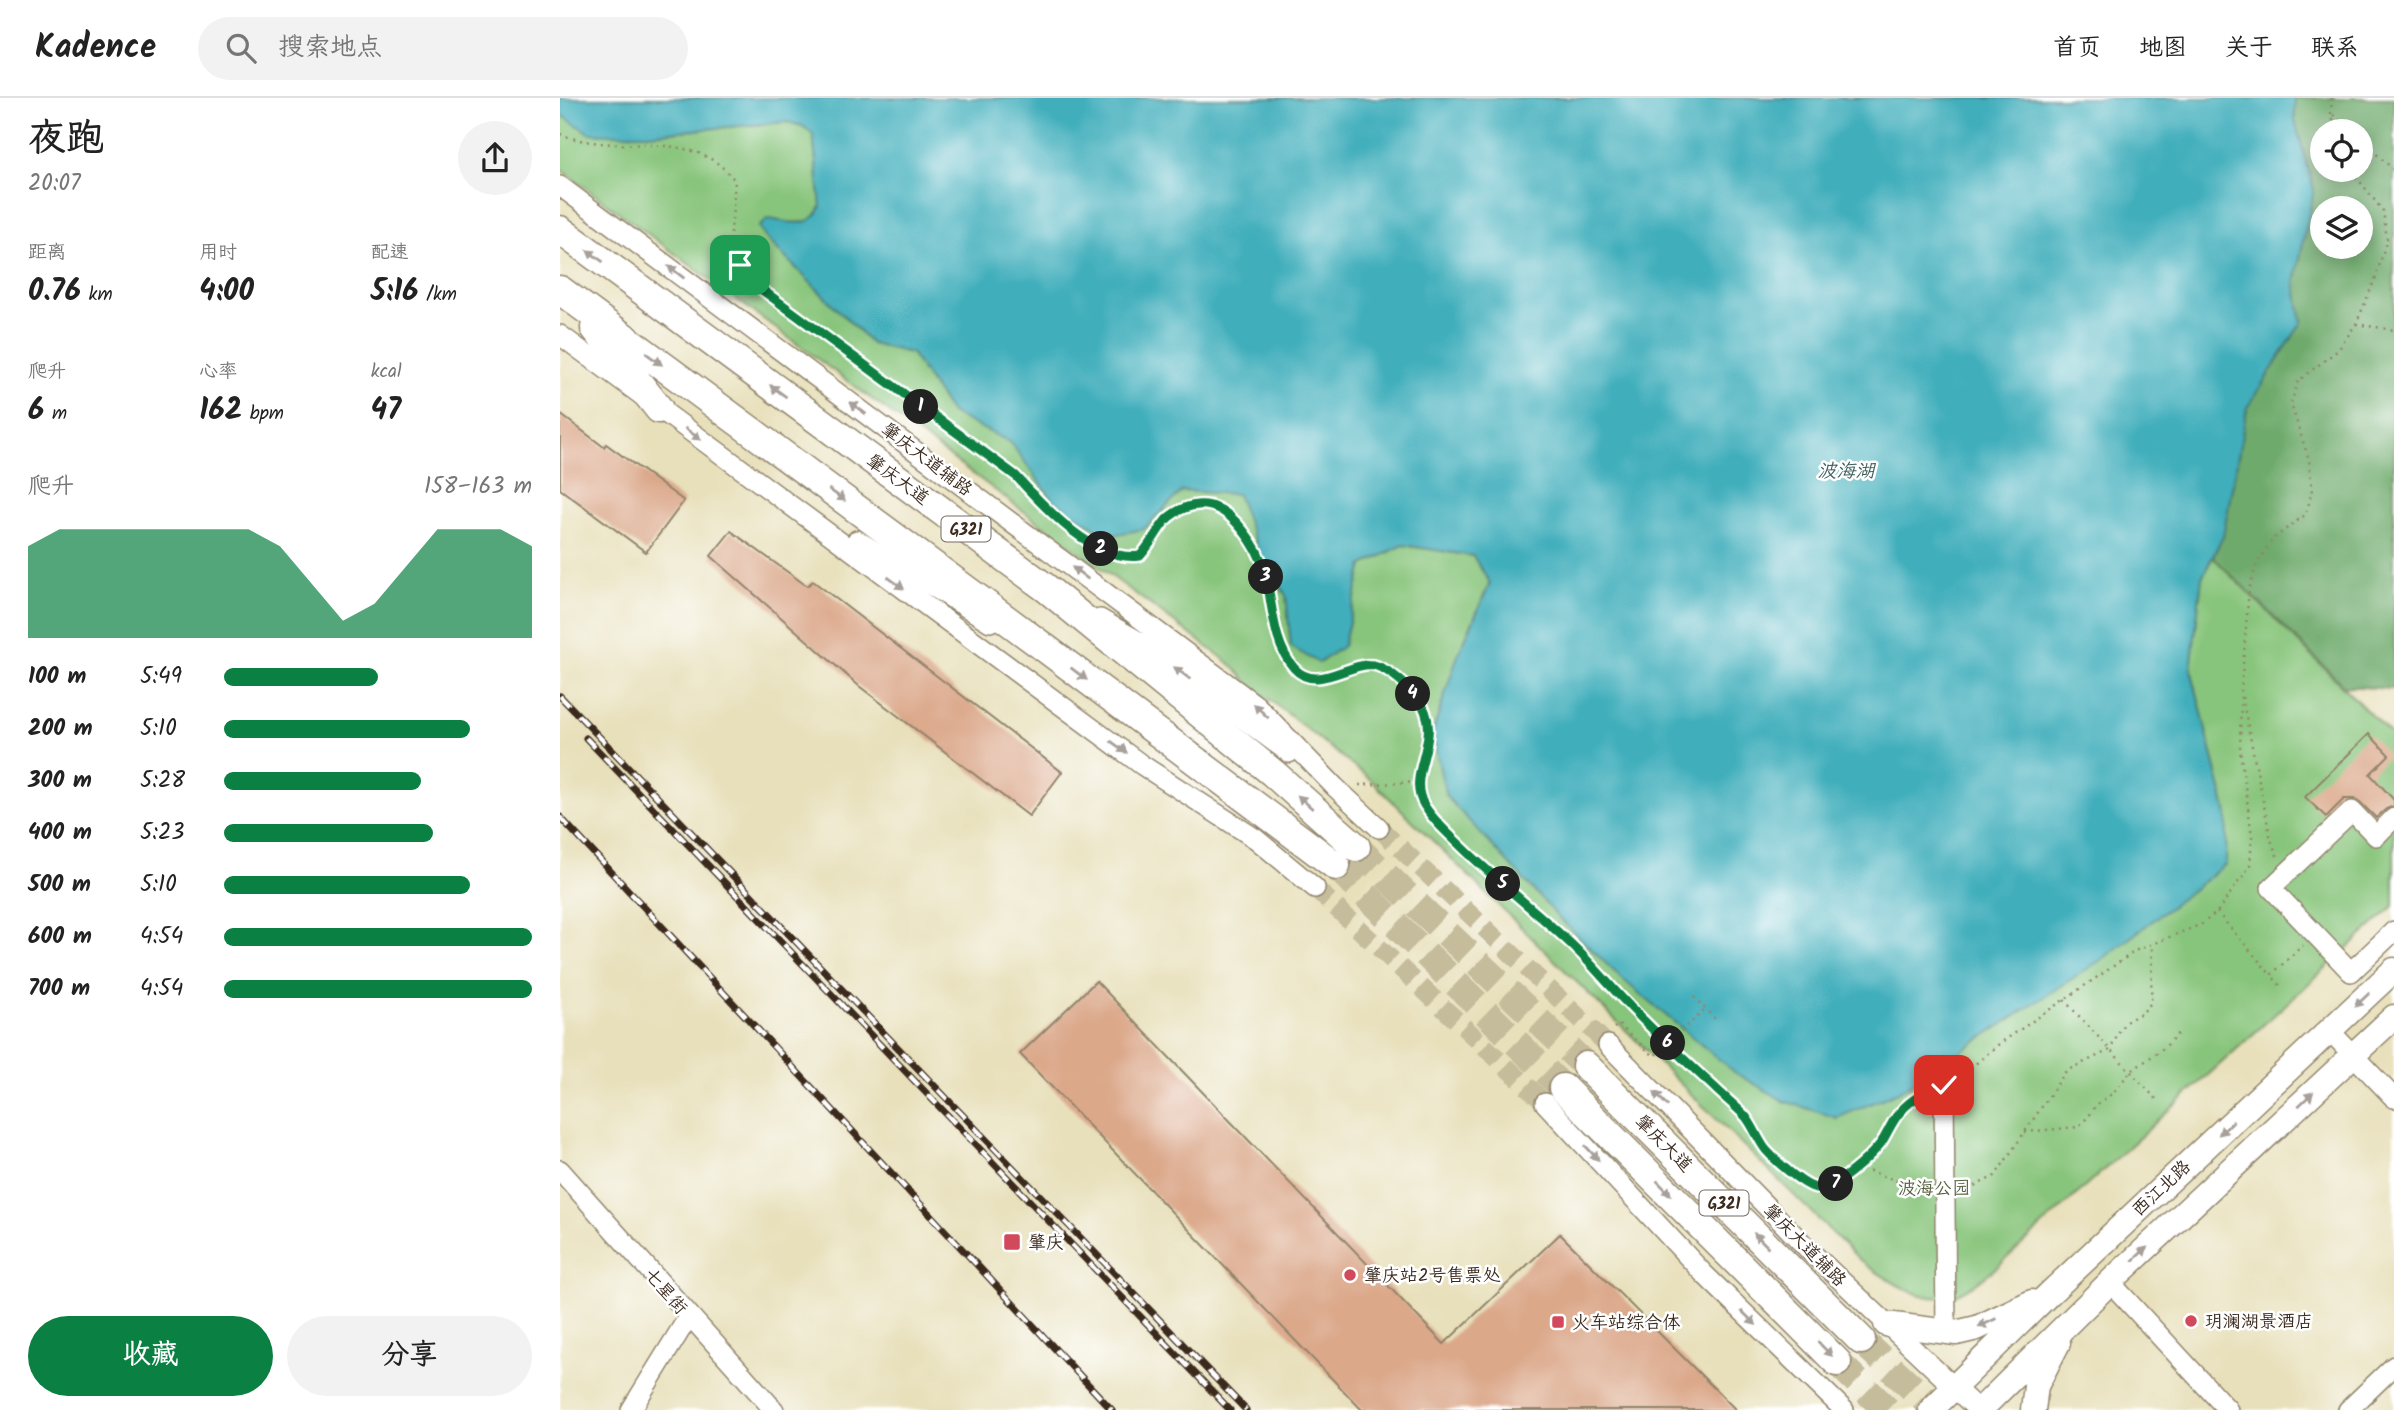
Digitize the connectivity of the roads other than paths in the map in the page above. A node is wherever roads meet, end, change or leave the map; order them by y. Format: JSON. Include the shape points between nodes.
{"nodes":[{"id":1,"x":560,"y":186,"type":"edge"},
{"id":2,"x":560,"y":229,"type":"edge"},
{"id":3,"x":566,"y":294,"type":"edge"},
{"id":4,"x":560,"y":335,"type":"edge"},
{"id":5,"x":659,"y":409,"type":"junction"},
{"id":6,"x":768,"y":489,"type":"junction"},
{"id":7,"x":1046,"y":588,"type":"junction"},
{"id":8,"x":1049,"y":651,"type":"junction"},
{"id":9,"x":1335,"y":787,"type":"junction"},
{"id":10,"x":2394,"y":818,"type":"edge"},
{"id":11,"x":1378,"y":828,"type":"tunnel mouth"},
{"id":12,"x":1356,"y":847,"type":"tunnel mouth"},
{"id":13,"x":1336,"y":866,"type":"tunnel mouth"},
{"id":14,"x":1315,"y":888,"type":"tunnel mouth"},
{"id":15,"x":2394,"y":931,"type":"edge"},
{"id":16,"x":2394,"y":970,"type":"edge"},
{"id":17,"x":2394,"y":1017,"type":"edge"},
{"id":18,"x":2330,"y":1031,"type":"junction"},
{"id":19,"x":1609,"y":1039,"type":"tunnel mouth"},
{"id":20,"x":2353,"y":1055,"type":"junction"},
{"id":21,"x":1586,"y":1066,"type":"tunnel mouth"},
{"id":22,"x":1944,"y":1085,"type":"road end"},
{"id":23,"x":1554,"y":1096,"type":"joint"},
{"id":24,"x":2394,"y":1098,"type":"edge"},
{"id":25,"x":560,"y":1170,"type":"edge"},
{"id":26,"x":2109,"y":1282,"type":"junction"},
{"id":27,"x":2049,"y":1294,"type":"junction"},
{"id":28,"x":689,"y":1316,"type":"junction"},
{"id":29,"x":2072,"y":1318,"type":"junction"},
{"id":30,"x":1886,"y":1324,"type":"junction"},
{"id":31,"x":1946,"y":1333,"type":"junction"},
{"id":32,"x":1861,"y":1340,"type":"tunnel mouth"},
{"id":33,"x":1837,"y":1362,"type":"tunnel mouth"},
{"id":34,"x":2394,"y":1366,"type":"edge"},
{"id":35,"x":1954,"y":1387,"type":"junction"},
{"id":36,"x":631,"y":1410,"type":"edge"},
{"id":37,"x":774,"y":1410,"type":"edge"},
{"id":38,"x":1844,"y":1410,"type":"edge"},
{"id":39,"x":1931,"y":1410,"type":"edge"},
{"id":40,"x":1979,"y":1410,"type":"edge"},
{"id":41,"x":2033,"y":1410,"type":"edge"},
{"id":42,"x":2228,"y":1410,"type":"edge"},
{"id":43,"x":2348,"y":1410,"type":"edge"}],
"edges":[{"from":9,"to":1,"type":"street","name":"肇庆大道辅路","one_way":true,"via":[[1256,705]]},
{"from":7,"to":2,"type":"highway","name":"肇庆大道","number":"G321","one_way":true},
{"from":3,"to":5,"type":"highway"},
{"from":3,"to":8,"type":"highway","number":"G321","one_way":true},
{"from":4,"to":5,"type":"street"},
{"from":5,"to":6,"type":"street","one_way":true},
{"from":6,"to":8,"type":"street","via":[[998,627]]},
{"from":6,"to":14,"type":"street","one_way":true,"via":[[1143,765],[1256,839]]},
{"from":9,"to":7,"type":"street","one_way":true,"via":[[1140,642]]},
{"from":12,"to":7,"type":"highway","name":"肇庆大道","number":"G321","one_way":true},
{"from":8,"to":13,"type":"highway","number":"G321","one_way":true},
{"from":9,"to":11,"type":"street","name":"肇庆大道辅路"},
{"from":10,"to":15,"type":"street","via":[[2376,836],[2352,811],[2271,888],[2351,972]]},
{"from":16,"to":18,"type":"main road","name":"西江北路","one_way":true},
{"from":17,"to":20,"type":"main road","name":"西江北路"},
{"from":18,"to":20,"type":"street"},
{"from":18,"to":27,"type":"main road","name":"西江北路","one_way":true},
{"from":30,"to":19,"type":"street","name":"肇庆大道辅路","one_way":true,"via":[[1802,1243]]},
{"from":20,"to":24,"type":"street"},
{"from":26,"to":20,"type":"main road","name":"西江北路","one_way":true},
{"from":32,"to":21,"type":"highway","name":"肇庆大道","number":"G321","one_way":true},
{"from":22,"to":31,"type":"street"},
{"from":23,"to":33,"type":"highway","name":"肇庆大道","number":"G321","one_way":true},
{"from":23,"to":38,"type":"street","one_way":true,"via":[[1704,1274]]},
{"from":25,"to":28,"type":"street","name":"七星街"},
{"from":26,"to":29,"type":"main road","name":"西江北路"},
{"from":26,"to":42,"type":"street"},
{"from":27,"to":29,"type":"main road"},
{"from":27,"to":31,"type":"main road","one_way":true,"via":[[1977,1328]]},
{"from":27,"to":35,"type":"main road","name":"西江北路"},
{"from":28,"to":36,"type":"street"},
{"from":28,"to":37,"type":"street","name":"七星街"},
{"from":29,"to":40,"type":"main road","name":"西江北路"},
{"from":29,"to":41,"type":"main road","via":[[2036,1386]]},
{"from":30,"to":31,"type":"main road"},
{"from":30,"to":35,"type":"street","name":"肇庆大道辅路"},
{"from":34,"to":43,"type":"street"},
{"from":35,"to":39,"type":"main road","name":"西江北路"},
{"from":35,"to":40,"type":"street","name":"肇庆大道辅路"}]}
